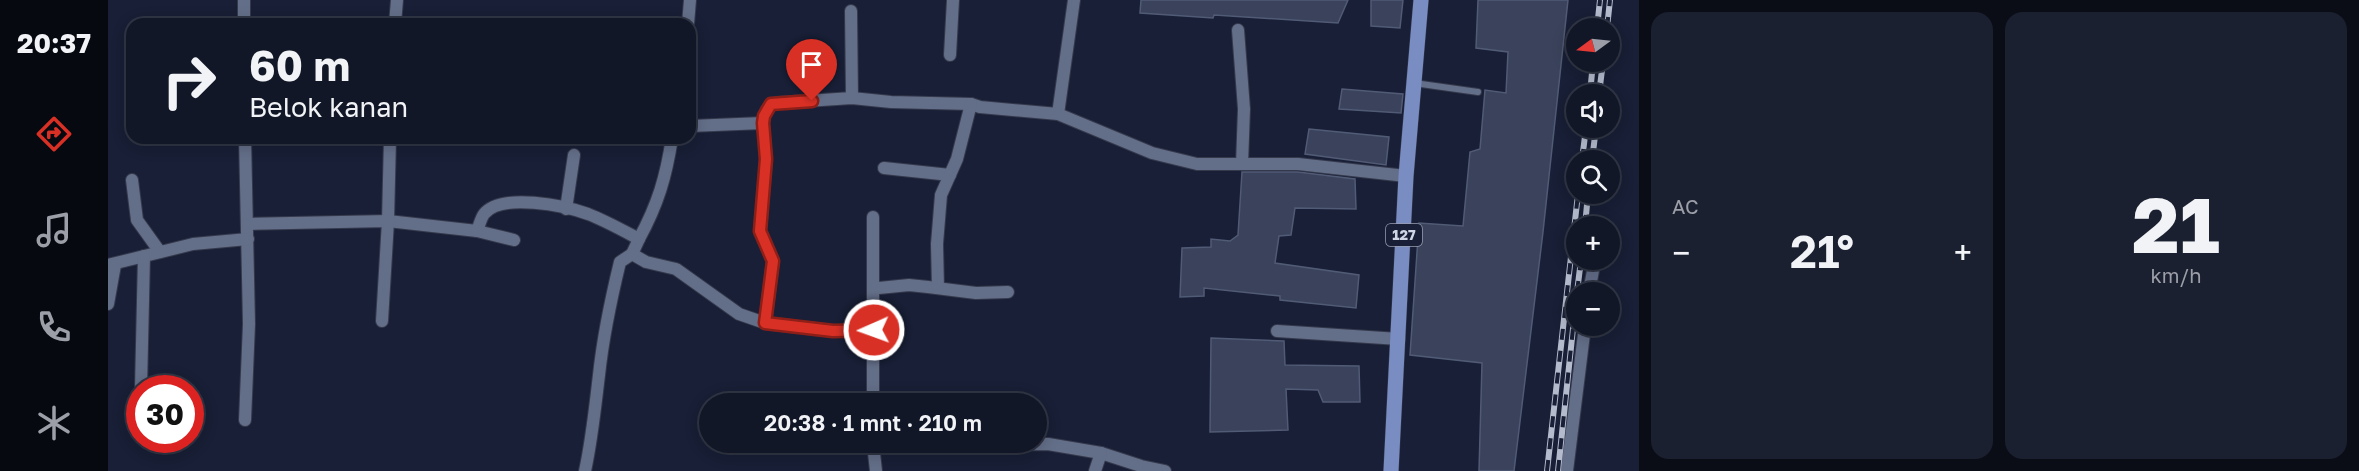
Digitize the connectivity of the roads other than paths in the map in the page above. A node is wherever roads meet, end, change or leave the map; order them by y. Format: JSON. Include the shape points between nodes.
{"nodes":[{"id":1,"x":244,"y":0,"type":"edge"},
{"id":2,"x":397,"y":0,"type":"edge"},
{"id":3,"x":690,"y":0,"type":"edge"},
{"id":4,"x":953,"y":0,"type":"edge"},
{"id":5,"x":1074,"y":0,"type":"edge"},
{"id":6,"x":1421,"y":0,"type":"edge"},
{"id":7,"x":851,"y":11,"type":"dead end"},
{"id":8,"x":244,"y":18,"type":"edge"},
{"id":9,"x":396,"y":18,"type":"edge"},
{"id":10,"x":688,"y":18,"type":"edge"},
{"id":11,"x":1238,"y":30,"type":"dead end"},
{"id":12,"x":950,"y":55,"type":"dead end"},
{"id":13,"x":1414,"y":83,"type":"junction"},
{"id":14,"x":1478,"y":92,"type":"dead end"},
{"id":15,"x":852,"y":98,"type":"junction"},
{"id":16,"x":971,"y":104,"type":"junction"},
{"id":17,"x":1058,"y":114,"type":"junction"},
{"id":18,"x":763,"y":123,"type":"junction"},
{"id":19,"x":696,"y":126,"type":"edge"},
{"id":20,"x":245,"y":144,"type":"edge"},
{"id":21,"x":390,"y":144,"type":"edge"},
{"id":22,"x":671,"y":144,"type":"edge"},
{"id":23,"x":574,"y":155,"type":"dead end"},
{"id":24,"x":1242,"y":164,"type":"junction"},
{"id":25,"x":884,"y":168,"type":"dead end"},
{"id":26,"x":950,"y":175,"type":"junction"},
{"id":27,"x":1406,"y":176,"type":"junction"},
{"id":28,"x":132,"y":180,"type":"dead end"},
{"id":29,"x":566,"y":209,"type":"junction"},
{"id":30,"x":873,"y":217,"type":"dead end"},
{"id":31,"x":388,"y":221,"type":"junction"},
{"id":32,"x":248,"y":224,"type":"junction"},
{"id":33,"x":477,"y":231,"type":"junction"},
{"id":34,"x":248,"y":238,"type":"junction"},
{"id":35,"x":639,"y":239,"type":"junction"},
{"id":36,"x":514,"y":240,"type":"dead end"},
{"id":37,"x":160,"y":252,"type":"junction"},
{"id":38,"x":632,"y":254,"type":"junction"},
{"id":39,"x":144,"y":256,"type":"junction"},
{"id":40,"x":111,"y":265,"type":"edge"},
{"id":41,"x":874,"y":286,"type":"junction"},
{"id":42,"x":938,"y":288,"type":"junction"},
{"id":43,"x":1008,"y":292,"type":"dead end"},
{"id":44,"x":108,"y":304,"type":"edge"},
{"id":45,"x":382,"y":321,"type":"dead end"},
{"id":46,"x":765,"y":323,"type":"junction"},
{"id":47,"x":874,"y":330,"type":"junction"},
{"id":48,"x":1277,"y":332,"type":"dead end"},
{"id":49,"x":1584,"y":336,"type":"edge"},
{"id":50,"x":1399,"y":339,"type":"junction"},
{"id":51,"x":141,"y":375,"type":"edge"},
{"id":52,"x":873,"y":393,"type":"edge"},
{"id":53,"x":245,"y":420,"type":"dead end"},
{"id":54,"x":1047,"y":444,"type":"edge"},
{"id":55,"x":874,"y":453,"type":"edge"},
{"id":56,"x":1101,"y":453,"type":"junction"},
{"id":57,"x":585,"y":471,"type":"edge"},
{"id":58,"x":876,"y":471,"type":"edge"},
{"id":59,"x":1095,"y":471,"type":"edge"},
{"id":60,"x":1165,"y":471,"type":"edge"},
{"id":61,"x":1391,"y":471,"type":"edge"},
{"id":62,"x":1568,"y":471,"type":"edge"}],
"edges":[{"from":1,"to":8,"type":"street"},
{"from":2,"to":9,"type":"street"},
{"from":3,"to":10,"type":"street"},
{"from":4,"to":12,"type":"street"},
{"from":5,"to":17,"type":"street"},
{"from":6,"to":13,"type":"main road","number":"127"},
{"from":7,"to":15,"type":"street"},
{"from":11,"to":24,"type":"street","via":[[1244,109]]},
{"from":13,"to":14,"type":"lane"},
{"from":13,"to":27,"type":"main road","number":"127"},
{"from":15,"to":16,"type":"street"},
{"from":15,"to":18,"type":"street","via":[[771,104]]},
{"from":16,"to":17,"type":"street"},
{"from":16,"to":26,"type":"street"},
{"from":17,"to":24,"type":"street","via":[[1175,160]]},
{"from":18,"to":19,"type":"street"},
{"from":18,"to":46,"type":"street","via":[[766,159],[760,231],[773,261]]},
{"from":20,"to":32,"type":"street"},
{"from":21,"to":31,"type":"street"},
{"from":22,"to":35,"type":"street","via":[[666,177]]},
{"from":23,"to":29,"type":"street"},
{"from":24,"to":27,"type":"street","via":[[1306,164]]},
{"from":25,"to":26,"type":"street"},
{"from":26,"to":42,"type":"street","via":[[942,195]]},
{"from":27,"to":50,"type":"main road","number":"127"},
{"from":28,"to":37,"type":"street","via":[[137,220]]},
{"from":29,"to":33,"type":"street","via":[[530,203],[496,205],[484,214]]},
{"from":29,"to":35,"type":"street"},
{"from":30,"to":41,"type":"street"},
{"from":31,"to":32,"type":"street"},
{"from":31,"to":33,"type":"street"},
{"from":31,"to":45,"type":"street"},
{"from":32,"to":34,"type":"street"},
{"from":33,"to":36,"type":"street"},
{"from":34,"to":37,"type":"street"},
{"from":34,"to":53,"type":"street"},
{"from":35,"to":38,"type":"street"},
{"from":37,"to":39,"type":"street"},
{"from":38,"to":46,"type":"street","via":[[646,262],[676,269],[739,314]]},
{"from":38,"to":57,"type":"street","via":[[620,262],[615,283]]},
{"from":39,"to":40,"type":"street"},
{"from":39,"to":51,"type":"street"},
{"from":40,"to":44,"type":"street"},
{"from":41,"to":42,"type":"street"},
{"from":41,"to":47,"type":"street"},
{"from":42,"to":43,"type":"street","via":[[976,294]]},
{"from":46,"to":47,"type":"street","via":[[833,331]]},
{"from":47,"to":52,"type":"street"},
{"from":48,"to":50,"type":"street"},
{"from":49,"to":62,"type":"street"},
{"from":50,"to":61,"type":"main road","number":"127"},
{"from":54,"to":56,"type":"street"},
{"from":55,"to":58,"type":"street"},
{"from":56,"to":59,"type":"street"},
{"from":56,"to":60,"type":"street"}]}
